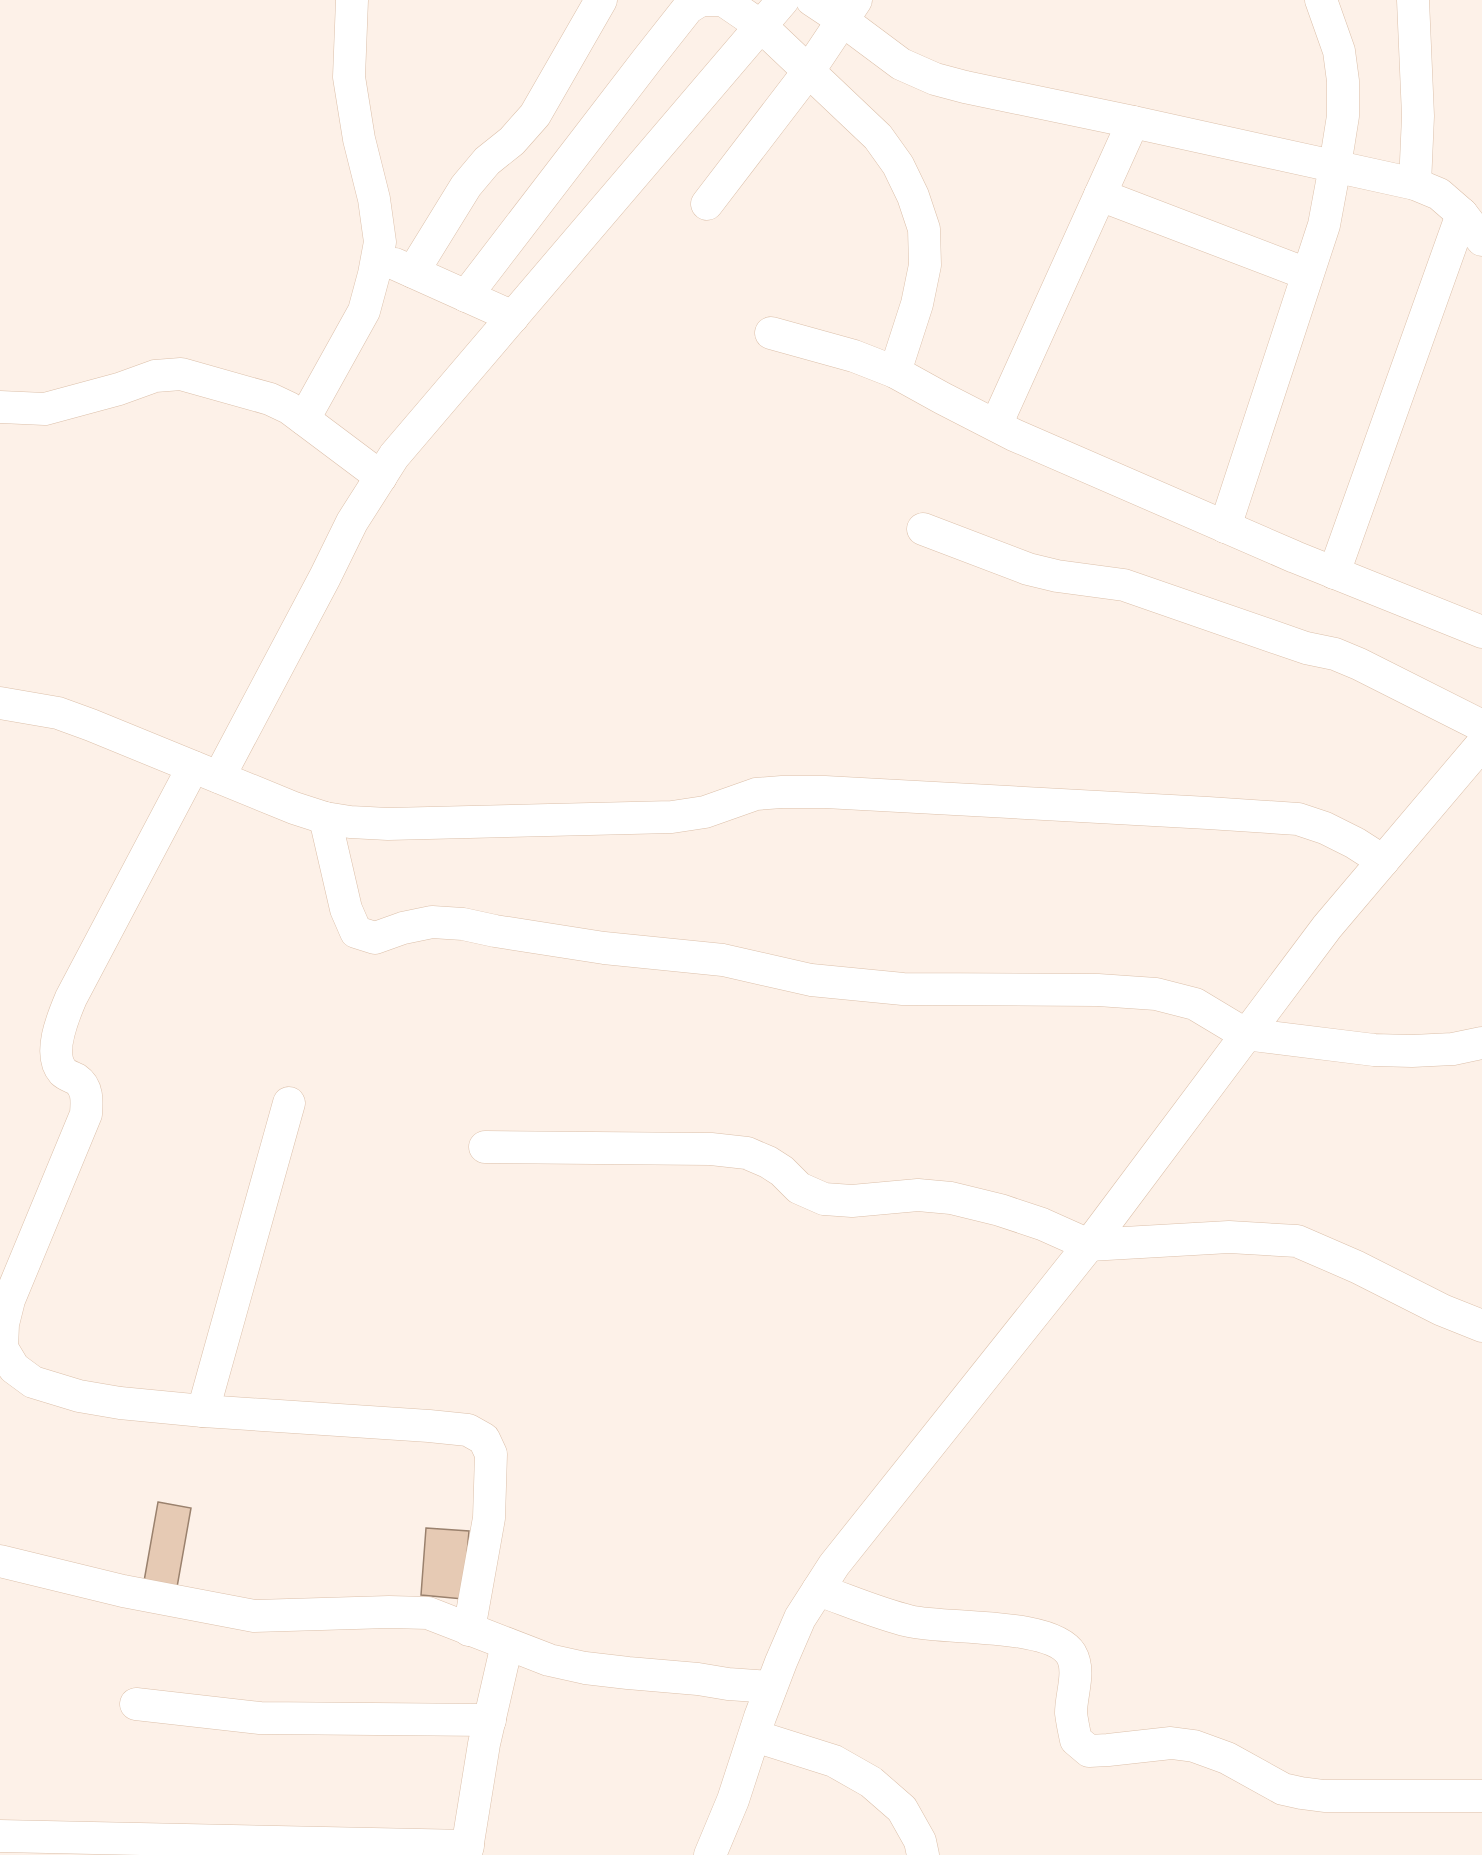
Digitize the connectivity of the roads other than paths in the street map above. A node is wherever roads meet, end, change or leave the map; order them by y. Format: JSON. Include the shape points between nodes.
{"nodes":[{"id":1,"x":352,"y":0,"type":"edge"},
{"id":2,"x":601,"y":0,"type":"edge"},
{"id":3,"x":783,"y":0,"type":"edge"},
{"id":4,"x":812,"y":0,"type":"edge"},
{"id":5,"x":1321,"y":0,"type":"edge"},
{"id":6,"x":1413,"y":0,"type":"edge"},
{"id":7,"x":849,"y":10,"type":"edge"},
{"id":8,"x":761,"y":26,"type":"junction"},
{"id":9,"x":808,"y":72,"type":"junction"},
{"id":10,"x":1133,"y":122,"type":"junction"},
{"id":11,"x":1335,"y":166,"type":"junction"},
{"id":12,"x":1415,"y":184,"type":"junction"},
{"id":13,"x":1100,"y":195,"type":"junction"},
{"id":14,"x":707,"y":204,"type":"dead end"},
{"id":15,"x":1462,"y":214,"type":"junction"},
{"id":16,"x":1482,"y":240,"type":"edge"},
{"id":17,"x":378,"y":256,"type":"junction"},
{"id":18,"x":413,"y":272,"type":"junction"},
{"id":19,"x":1307,"y":274,"type":"junction"},
{"id":20,"x":466,"y":296,"type":"junction"},
{"id":21,"x":513,"y":317,"type":"junction"},
{"id":22,"x":771,"y":333,"type":"dead end"},
{"id":23,"x":896,"y":372,"type":"junction"},
{"id":24,"x":0,"y":407,"type":"edge"},
{"id":25,"x":304,"y":419,"type":"junction"},
{"id":26,"x":996,"y":425,"type":"junction"},
{"id":27,"x":381,"y":477,"type":"junction"},
{"id":28,"x":1225,"y":526,"type":"junction"},
{"id":29,"x":924,"y":529,"type":"dead end"},
{"id":30,"x":1334,"y":573,"type":"junction"},
{"id":31,"x":1482,"y":632,"type":"edge"},
{"id":32,"x":0,"y":703,"type":"edge"},
{"id":33,"x":1482,"y":726,"type":"edge"},
{"id":34,"x":1482,"y":744,"type":"edge"},
{"id":35,"x":206,"y":772,"type":"junction"},
{"id":36,"x":325,"y":818,"type":"junction"},
{"id":37,"x":1383,"y":861,"type":"junction"},
{"id":38,"x":1245,"y":1034,"type":"junction"},
{"id":39,"x":1482,"y":1043,"type":"edge"},
{"id":40,"x":289,"y":1103,"type":"dead end"},
{"id":41,"x":485,"y":1147,"type":"dead end"},
{"id":42,"x":1089,"y":1245,"type":"junction"},
{"id":43,"x":1482,"y":1326,"type":"edge"},
{"id":44,"x":203,"y":1411,"type":"junction"},
{"id":45,"x":0,"y":1560,"type":"edge"},
{"id":46,"x":818,"y":1590,"type":"junction"},
{"id":47,"x":469,"y":1629,"type":"junction"},
{"id":48,"x":507,"y":1644,"type":"junction"},
{"id":49,"x":771,"y":1687,"type":"junction"},
{"id":50,"x":136,"y":1704,"type":"dead end"},
{"id":51,"x":490,"y":1720,"type":"junction"},
{"id":52,"x":754,"y":1736,"type":"junction"},
{"id":53,"x":1482,"y":1796,"type":"edge"},
{"id":54,"x":0,"y":1836,"type":"edge"},
{"id":55,"x":467,"y":1850,"type":"edge"},
{"id":56,"x":710,"y":1855,"type":"edge"},
{"id":57,"x":924,"y":1855,"type":"edge"}],
"edges":[{"from":1,"to":17,"type":"street","via":[[349,77],[358,139],[375,209]]},
{"from":2,"to":18,"type":"street","via":[[535,115],[466,186]]},
{"from":3,"to":8,"type":"street"},
{"from":4,"to":7,"type":"street"},
{"from":5,"to":11,"type":"street","via":[[1340,51],[1344,81]]},
{"from":6,"to":12,"type":"street","via":[[1418,116]]},
{"from":7,"to":9,"type":"street"},
{"from":7,"to":10,"type":"street","via":[[901,64],[935,79]]},
{"from":8,"to":9,"type":"street"},
{"from":8,"to":20,"type":"street","via":[[723,0],[701,0],[688,8]]},
{"from":8,"to":21,"type":"street"},
{"from":9,"to":14,"type":"street"},
{"from":9,"to":23,"type":"street","via":[[878,137],[898,165],[924,229],[925,265]]},
{"from":10,"to":11,"type":"street"},
{"from":10,"to":13,"type":"street"},
{"from":11,"to":12,"type":"street"},
{"from":11,"to":19,"type":"street","via":[[1324,225]]},
{"from":12,"to":15,"type":"street","via":[[1439,194]]},
{"from":13,"to":19,"type":"street"},
{"from":13,"to":26,"type":"street"},
{"from":15,"to":16,"type":"street"},
{"from":15,"to":30,"type":"street"},
{"from":17,"to":18,"type":"street"},
{"from":17,"to":25,"type":"street","via":[[364,311]]},
{"from":18,"to":20,"type":"street"},
{"from":19,"to":28,"type":"street"},
{"from":20,"to":21,"type":"street"},
{"from":21,"to":27,"type":"street","via":[[394,456]]},
{"from":22,"to":23,"type":"street"},
{"from":23,"to":26,"type":"street"},
{"from":24,"to":25,"type":"street","via":[[45,409],[155,376],[181,374],[270,399]]},
{"from":25,"to":27,"type":"street"},
{"from":26,"to":28,"type":"street"},
{"from":27,"to":35,"type":"street"},
{"from":28,"to":30,"type":"street"},
{"from":29,"to":33,"type":"street","via":[[1028,569],[1124,585],[1306,648],[1335,654]]},
{"from":30,"to":31,"type":"street"},
{"from":32,"to":35,"type":"street","via":[[58,713]]},
{"from":34,"to":37,"type":"street"},
{"from":35,"to":36,"type":"street"},
{"from":35,"to":44,"type":"street","via":[[71,998],[59,1027],[56,1054],[63,1071],[80,1081],[87,1096],[86,1114],[9,1300],[2,1348],[14,1368],[33,1382],[120,1403]]},
{"from":36,"to":37,"type":"street","via":[[388,824],[672,817],[705,812],[756,794],[825,792],[1298,819],[1325,828]]},
{"from":36,"to":38,"type":"street","via":[[346,909],[356,932],[375,938],[432,922],[463,924],[592,946],[723,960],[811,980],[872,987],[1156,994],[1195,1004]]},
{"from":37,"to":38,"type":"street"},
{"from":38,"to":39,"type":"street","via":[[1374,1050],[1453,1049]]},
{"from":38,"to":42,"type":"street"},
{"from":40,"to":44,"type":"street"},
{"from":41,"to":42,"type":"street","via":[[711,1149],[747,1153],[782,1171],[799,1188],[824,1199],[852,1202],[918,1195],[951,1198],[1042,1224]]},
{"from":42,"to":43,"type":"street","via":[[1229,1237],[1297,1241]]},
{"from":42,"to":46,"type":"street"},
{"from":44,"to":47,"type":"street","via":[[429,1426],[468,1430],[484,1439],[491,1454],[489,1518]]},
{"from":45,"to":47,"type":"street","via":[[123,1591],[254,1616],[428,1613]]},
{"from":46,"to":49,"type":"street","via":[[800,1618]]},
{"from":46,"to":53,"type":"street","via":[[908,1621],[1038,1634],[1059,1642],[1071,1654],[1075,1672],[1071,1712],[1076,1740],[1089,1751],[1171,1743],[1194,1746],[1227,1758],[1283,1789],[1324,1796]]},
{"from":47,"to":48,"type":"street"},
{"from":48,"to":49,"type":"street","via":[[585,1668]]},
{"from":48,"to":51,"type":"street"},
{"from":49,"to":52,"type":"street"},
{"from":50,"to":51,"type":"street","via":[[260,1718]]},
{"from":51,"to":55,"type":"street"},
{"from":52,"to":56,"type":"street"},
{"from":52,"to":57,"type":"street","via":[[834,1761],[871,1782],[902,1809]]},
{"from":54,"to":55,"type":"street"}]}
